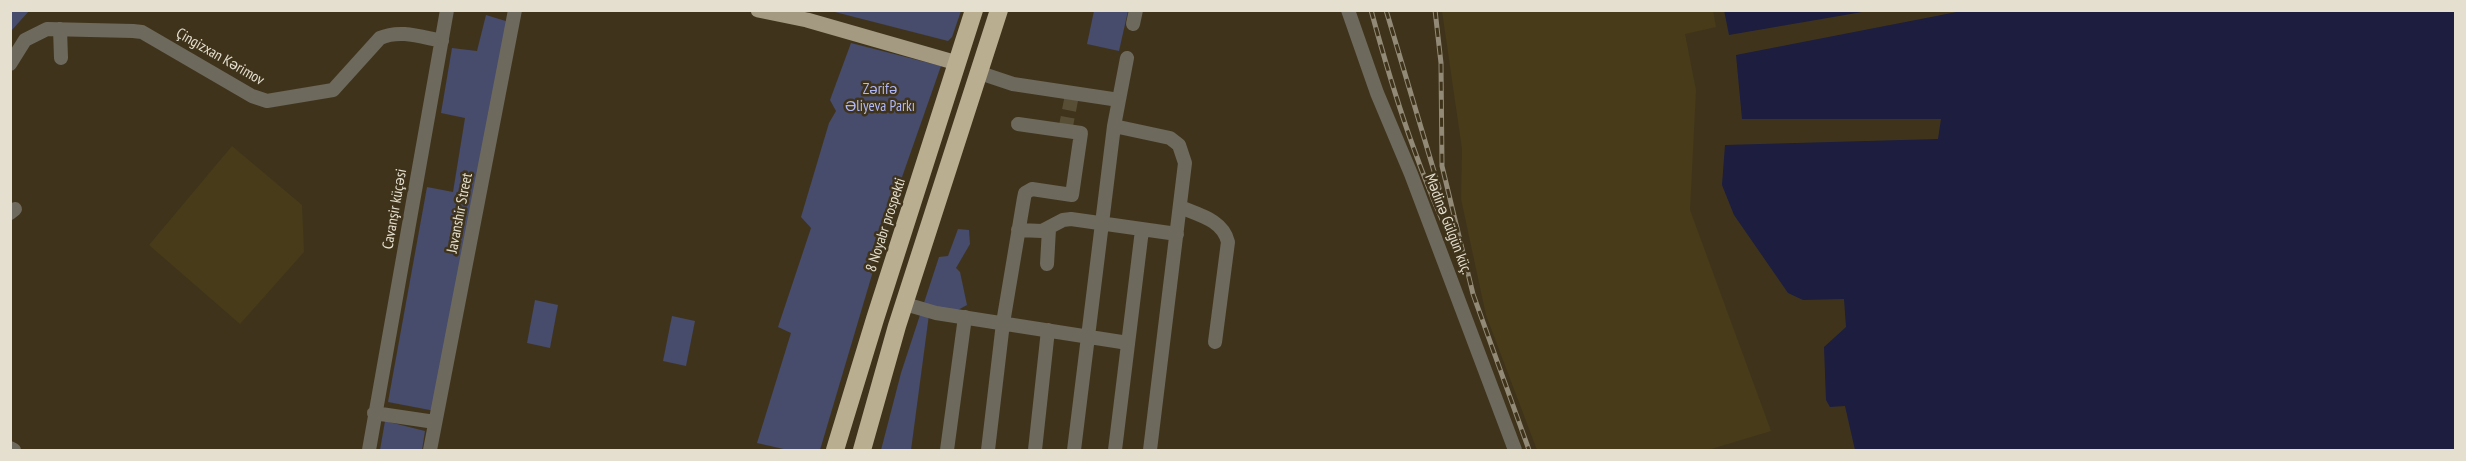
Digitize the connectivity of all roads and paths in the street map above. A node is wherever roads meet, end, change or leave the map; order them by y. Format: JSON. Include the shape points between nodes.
{"nodes":[{"id":1,"x":447,"y":10,"type":"edge"},
{"id":2,"x":515,"y":10,"type":"edge"},
{"id":3,"x":758,"y":10,"type":"edge"},
{"id":4,"x":974,"y":10,"type":"edge"},
{"id":5,"x":999,"y":10,"type":"edge"},
{"id":6,"x":1348,"y":10,"type":"edge"},
{"id":7,"x":60,"y":29,"type":"junction"},
{"id":8,"x":442,"y":40,"type":"junction"},
{"id":9,"x":61,"y":58,"type":"dead end"},
{"id":10,"x":1127,"y":58,"type":"dead end"},
{"id":11,"x":957,"y":63,"type":"junction"},
{"id":12,"x":10,"y":64,"type":"edge"},
{"id":13,"x":980,"y":73,"type":"junction"},
{"id":14,"x":1119,"y":100,"type":"junction"},
{"id":15,"x":1018,"y":123,"type":"dead end"},
{"id":16,"x":1114,"y":126,"type":"junction"},
{"id":17,"x":1180,"y":207,"type":"junction"},
{"id":18,"x":1102,"y":223,"type":"junction"},
{"id":19,"x":1049,"y":229,"type":"junction"},
{"id":20,"x":1018,"y":230,"type":"junction"},
{"id":21,"x":1142,"y":230,"type":"junction"},
{"id":22,"x":1177,"y":234,"type":"junction"},
{"id":23,"x":1047,"y":264,"type":"dead end"},
{"id":24,"x":904,"y":304,"type":"junction"},
{"id":25,"x":965,"y":317,"type":"junction"},
{"id":26,"x":1003,"y":323,"type":"junction"},
{"id":27,"x":1048,"y":330,"type":"junction"},
{"id":28,"x":1089,"y":337,"type":"junction"},
{"id":29,"x":1215,"y":342,"type":"dead end"},
{"id":30,"x":1128,"y":343,"type":"junction"},
{"id":31,"x":374,"y":413,"type":"junction"},
{"id":32,"x":435,"y":423,"type":"junction"},
{"id":33,"x":369,"y":450,"type":"edge"},
{"id":34,"x":430,"y":450,"type":"edge"},
{"id":35,"x":835,"y":450,"type":"edge"},
{"id":36,"x":862,"y":450,"type":"edge"},
{"id":37,"x":947,"y":450,"type":"edge"},
{"id":38,"x":988,"y":450,"type":"edge"},
{"id":39,"x":1035,"y":450,"type":"edge"},
{"id":40,"x":1074,"y":450,"type":"edge"},
{"id":41,"x":1115,"y":450,"type":"edge"},
{"id":42,"x":1150,"y":450,"type":"edge"},
{"id":43,"x":1515,"y":450,"type":"edge"}],
"edges":[{"from":1,"to":8,"type":"street","name":"Cavanşir küçəsi"},
{"from":2,"to":32,"type":"street","name":"Javanshir Street"},
{"from":3,"to":11,"type":"main road","via":[[842,29]]},
{"from":4,"to":11,"type":"highway","name":"8 Noyabr prospekti"},
{"from":5,"to":13,"type":"highway"},
{"from":6,"to":43,"type":"street","name":"Mədinə Gülgün küç."},
{"from":7,"to":8,"type":"street","name":"Çingizxan Kərimov","via":[[142,32],[267,101],[337,88],[380,38],[388,34]]},
{"from":7,"to":9,"type":"street"},
{"from":7,"to":12,"type":"street","name":"Çingizxan Kərimov","via":[[47,29],[25,40]]},
{"from":8,"to":31,"type":"street","name":"Cavanşir küçəsi"},
{"from":10,"to":14,"type":"street"},
{"from":11,"to":13,"type":"highway"},
{"from":11,"to":35,"type":"highway","name":"8 Noyabr prospekti"},
{"from":13,"to":14,"type":"street","via":[[1013,84]]},
{"from":13,"to":24,"type":"highway"},
{"from":14,"to":16,"type":"street"},
{"from":15,"to":20,"type":"street","via":[[1081,133],[1072,195],[1028,190]]},
{"from":16,"to":17,"type":"street","via":[[1176,141],[1185,164]]},
{"from":16,"to":18,"type":"street"},
{"from":17,"to":22,"type":"street"},
{"from":17,"to":29,"type":"street","via":[[1225,230],[1228,242]]},
{"from":18,"to":19,"type":"street","via":[[1063,220]]},
{"from":18,"to":21,"type":"street"},
{"from":18,"to":28,"type":"street"},
{"from":19,"to":20,"type":"street"},
{"from":19,"to":23,"type":"street"},
{"from":20,"to":26,"type":"street"},
{"from":21,"to":22,"type":"street"},
{"from":21,"to":30,"type":"street"},
{"from":22,"to":42,"type":"street"},
{"from":24,"to":25,"type":"street"},
{"from":24,"to":36,"type":"highway"},
{"from":25,"to":26,"type":"street"},
{"from":25,"to":37,"type":"street"},
{"from":26,"to":27,"type":"street"},
{"from":26,"to":38,"type":"street"},
{"from":27,"to":28,"type":"street"},
{"from":27,"to":39,"type":"street"},
{"from":28,"to":30,"type":"street"},
{"from":28,"to":40,"type":"street"},
{"from":30,"to":41,"type":"street"},
{"from":31,"to":32,"type":"street"},
{"from":31,"to":33,"type":"street","name":"Cavanşir küçəsi"},
{"from":32,"to":34,"type":"street"}]}
